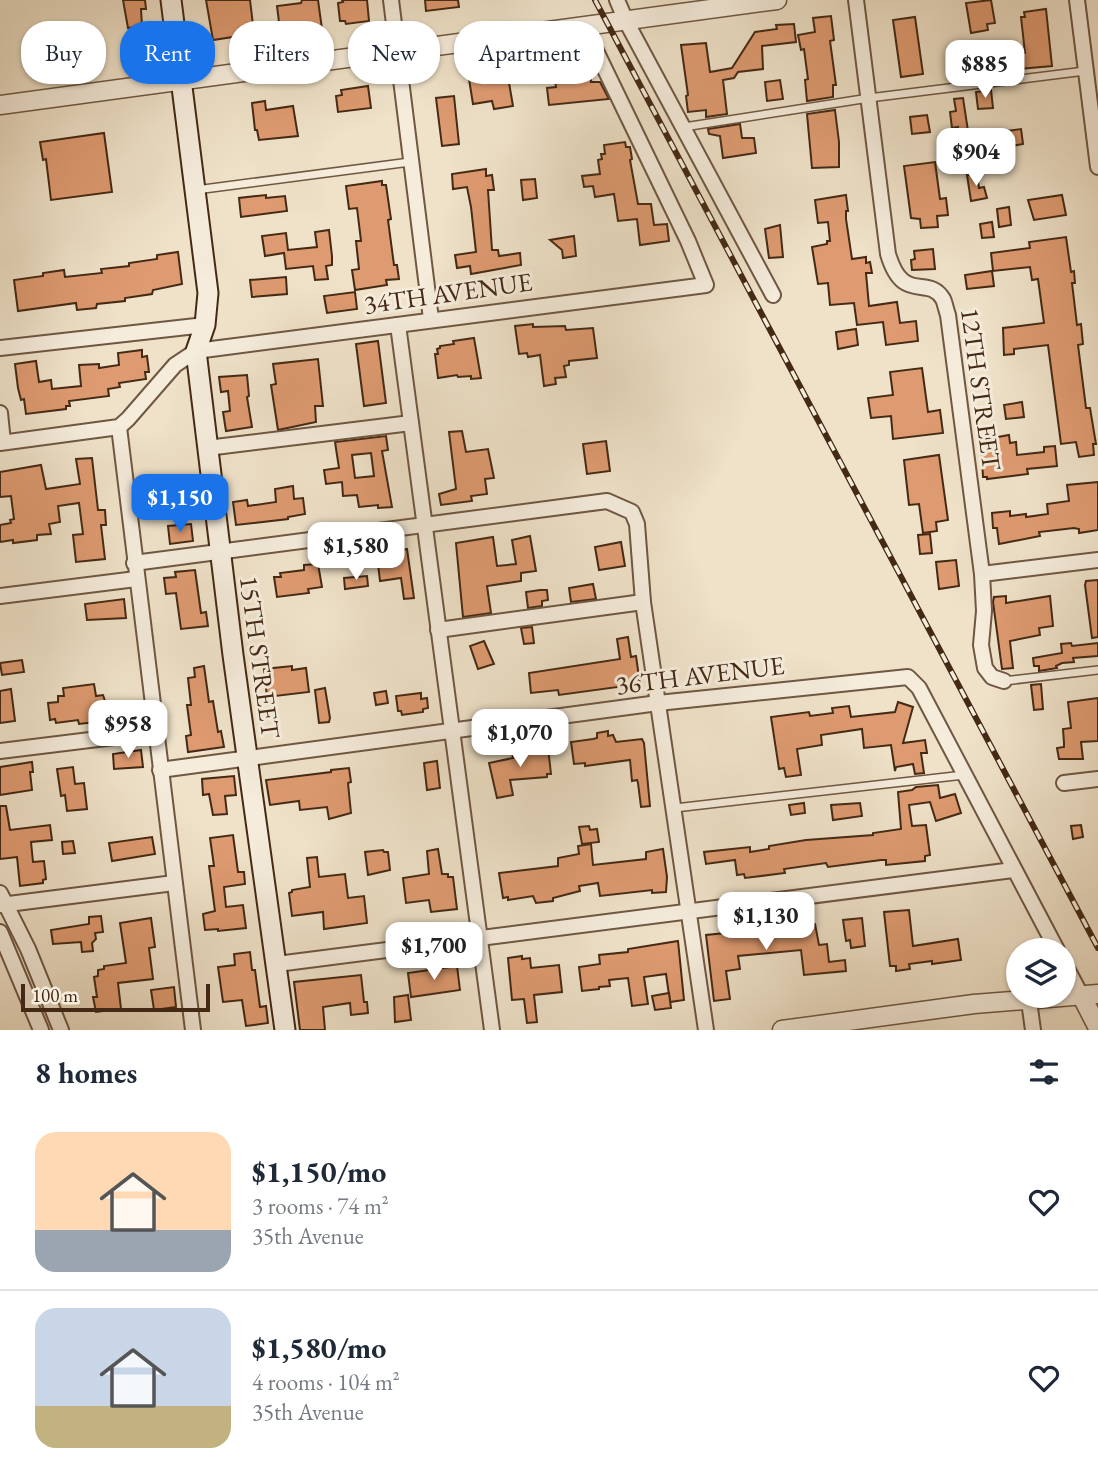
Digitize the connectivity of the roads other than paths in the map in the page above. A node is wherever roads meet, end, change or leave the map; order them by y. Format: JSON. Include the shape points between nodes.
{"nodes":[{"id":1,"x":171,"y":0,"type":"edge"},
{"id":2,"x":391,"y":0,"type":"edge"},
{"id":3,"x":618,"y":0,"type":"edge"},
{"id":4,"x":777,"y":0,"type":"edge"},
{"id":5,"x":856,"y":0,"type":"edge"},
{"id":6,"x":1077,"y":0,"type":"edge"},
{"id":7,"x":173,"y":21,"type":"edge"},
{"id":8,"x":393,"y":21,"type":"edge"},
{"id":9,"x":626,"y":21,"type":"junction"},
{"id":10,"x":604,"y":24,"type":"edge"},
{"id":11,"x":348,"y":57,"type":"edge"},
{"id":12,"x":604,"y":67,"type":"edge"},
{"id":13,"x":1086,"y":71,"type":"junction"},
{"id":14,"x":215,"y":74,"type":"edge"},
{"id":15,"x":145,"y":84,"type":"edge"},
{"id":16,"x":181,"y":84,"type":"edge"},
{"id":17,"x":401,"y":84,"type":"edge"},
{"id":18,"x":869,"y":98,"type":"junction"},
{"id":19,"x":0,"y":105,"type":"edge"},
{"id":20,"x":1095,"y":112,"type":"edge"},
{"id":21,"x":684,"y":127,"type":"junction"},
{"id":22,"x":410,"y":162,"type":"junction"},
{"id":23,"x":1098,"y":167,"type":"edge"},
{"id":24,"x":195,"y":191,"type":"junction"},
{"id":25,"x":773,"y":295,"type":"dead end"},
{"id":26,"x":431,"y":319,"type":"junction"},
{"id":27,"x":398,"y":325,"type":"junction"},
{"id":28,"x":205,"y":326,"type":"junction"},
{"id":29,"x":0,"y":348,"type":"edge"},
{"id":30,"x":196,"y":351,"type":"junction"},
{"id":31,"x":0,"y":413,"type":"edge"},
{"id":32,"x":411,"y":423,"type":"junction"},
{"id":33,"x":119,"y":427,"type":"junction"},
{"id":34,"x":2,"y":443,"type":"edge"},
{"id":35,"x":207,"y":449,"type":"junction"},
{"id":36,"x":424,"y":526,"type":"junction"},
{"id":37,"x":220,"y":551,"type":"junction"},
{"id":38,"x":1098,"y":560,"type":"edge"},
{"id":39,"x":134,"y":563,"type":"junction"},
{"id":40,"x":982,"y":574,"type":"junction"},
{"id":41,"x":136,"y":579,"type":"junction"},
{"id":42,"x":0,"y":596,"type":"edge"},
{"id":43,"x":643,"y":602,"type":"junction"},
{"id":44,"x":438,"y":630,"type":"junction"},
{"id":45,"x":1098,"y":670,"type":"edge"},
{"id":46,"x":1004,"y":681,"type":"joint"},
{"id":47,"x":658,"y":704,"type":"junction"},
{"id":48,"x":452,"y":731,"type":"junction"},
{"id":49,"x":155,"y":732,"type":"junction"},
{"id":50,"x":0,"y":751,"type":"edge"},
{"id":51,"x":247,"y":758,"type":"junction"},
{"id":52,"x":160,"y":770,"type":"junction"},
{"id":53,"x":964,"y":775,"type":"junction"},
{"id":54,"x":1098,"y":779,"type":"edge"},
{"id":55,"x":1065,"y":783,"type":"dead end"},
{"id":56,"x":675,"y":808,"type":"junction"},
{"id":57,"x":1013,"y":870,"type":"junction"},
{"id":58,"x":174,"y":883,"type":"junction"},
{"id":59,"x":2,"y":901,"type":"edge"},
{"id":60,"x":690,"y":912,"type":"junction"},
{"id":61,"x":0,"y":932,"type":"edge"},
{"id":62,"x":479,"y":938,"type":"junction"},
{"id":63,"x":1050,"y":938,"type":"edge"},
{"id":64,"x":277,"y":964,"type":"junction"},
{"id":65,"x":1076,"y":977,"type":"edge"},
{"id":66,"x":1090,"y":994,"type":"edge"},
{"id":67,"x":1006,"y":1002,"type":"edge"},
{"id":68,"x":1030,"y":1008,"type":"edge"},
{"id":69,"x":881,"y":1023,"type":"edge"},
{"id":70,"x":1098,"y":1028,"type":"edge"},
{"id":71,"x":41,"y":1030,"type":"edge"},
{"id":72,"x":61,"y":1030,"type":"edge"},
{"id":73,"x":193,"y":1030,"type":"edge"},
{"id":74,"x":285,"y":1030,"type":"edge"},
{"id":75,"x":492,"y":1030,"type":"edge"},
{"id":76,"x":706,"y":1030,"type":"edge"},
{"id":77,"x":782,"y":1030,"type":"edge"},
{"id":78,"x":1033,"y":1030,"type":"edge"}],
"edges":[{"from":1,"to":7,"type":"main road","name":"15TH STREET"},
{"from":2,"to":8,"type":"street"},
{"from":3,"to":9,"type":"street"},
{"from":4,"to":9,"type":"street"},
{"from":5,"to":18,"type":"street","name":"12TH STREET"},
{"from":6,"to":13,"type":"street"},
{"from":9,"to":10,"type":"street"},
{"from":9,"to":21,"type":"street"},
{"from":11,"to":14,"type":"street"},
{"from":12,"to":26,"type":"street","name":"34TH AVENUE","via":[[706,285]]},
{"from":13,"to":18,"type":"lane"},
{"from":13,"to":20,"type":"street"},
{"from":15,"to":19,"type":"street"},
{"from":16,"to":24,"type":"main road","name":"15TH STREET"},
{"from":17,"to":22,"type":"street"},
{"from":18,"to":21,"type":"lane"},
{"from":18,"to":40,"type":"street","name":"12TH STREET","via":[[893,272],[902,282],[934,290],[943,298],[948,315]]},
{"from":20,"to":23,"type":"street"},
{"from":21,"to":25,"type":"street"},
{"from":22,"to":24,"type":"lane"},
{"from":22,"to":26,"type":"street"},
{"from":24,"to":28,"type":"main road","name":"15TH STREET","via":[[208,293]]},
{"from":26,"to":27,"type":"street","name":"34TH AVENUE"},
{"from":27,"to":30,"type":"street","name":"34TH AVENUE"},
{"from":27,"to":32,"type":"street"},
{"from":28,"to":29,"type":"street"},
{"from":28,"to":30,"type":"main road","name":"15TH STREET"},
{"from":30,"to":33,"type":"street","via":[[175,365]]},
{"from":30,"to":35,"type":"main road","name":"15TH STREET"},
{"from":31,"to":34,"type":"street"},
{"from":32,"to":35,"type":"street"},
{"from":32,"to":36,"type":"street"},
{"from":33,"to":34,"type":"street"},
{"from":33,"to":39,"type":"street"},
{"from":35,"to":37,"type":"main road","name":"15TH STREET"},
{"from":36,"to":37,"type":"street"},
{"from":36,"to":43,"type":"street","via":[[607,501],[632,512],[637,524]]},
{"from":36,"to":44,"type":"street"},
{"from":37,"to":39,"type":"street"},
{"from":37,"to":51,"type":"main road","name":"15TH STREET"},
{"from":38,"to":40,"type":"street"},
{"from":39,"to":41,"type":"street"},
{"from":40,"to":46,"type":"street","name":"12TH STREET","via":[[985,668]]},
{"from":41,"to":42,"type":"street"},
{"from":41,"to":49,"type":"street"},
{"from":43,"to":44,"type":"street"},
{"from":43,"to":47,"type":"street"},
{"from":44,"to":48,"type":"street"},
{"from":45,"to":46,"type":"lane"},
{"from":47,"to":48,"type":"street","name":"36TH AVENUE"},
{"from":47,"to":53,"type":"street","name":"36TH AVENUE","via":[[901,676],[912,679]]},
{"from":47,"to":56,"type":"street"},
{"from":48,"to":51,"type":"street","name":"36TH AVENUE"},
{"from":48,"to":62,"type":"street"},
{"from":49,"to":50,"type":"street"},
{"from":49,"to":52,"type":"street"},
{"from":51,"to":52,"type":"street","name":"36TH AVENUE"},
{"from":51,"to":64,"type":"main road","name":"15TH STREET"},
{"from":52,"to":58,"type":"street"},
{"from":53,"to":56,"type":"lane"},
{"from":53,"to":57,"type":"street"},
{"from":54,"to":55,"type":"street"},
{"from":56,"to":60,"type":"street"},
{"from":57,"to":60,"type":"street"},
{"from":57,"to":63,"type":"street"},
{"from":58,"to":59,"type":"street"},
{"from":58,"to":73,"type":"street"},
{"from":59,"to":72,"type":"street"},
{"from":60,"to":62,"type":"street"},
{"from":60,"to":76,"type":"street"},
{"from":61,"to":71,"type":"street"},
{"from":62,"to":64,"type":"street"},
{"from":62,"to":75,"type":"street"},
{"from":64,"to":74,"type":"main road","name":"15TH STREET"},
{"from":65,"to":66,"type":"street"},
{"from":66,"to":70,"type":"street"},
{"from":67,"to":69,"type":"street","via":[[974,1004]]},
{"from":68,"to":78,"type":"street"},
{"from":69,"to":77,"type":"street"}]}
